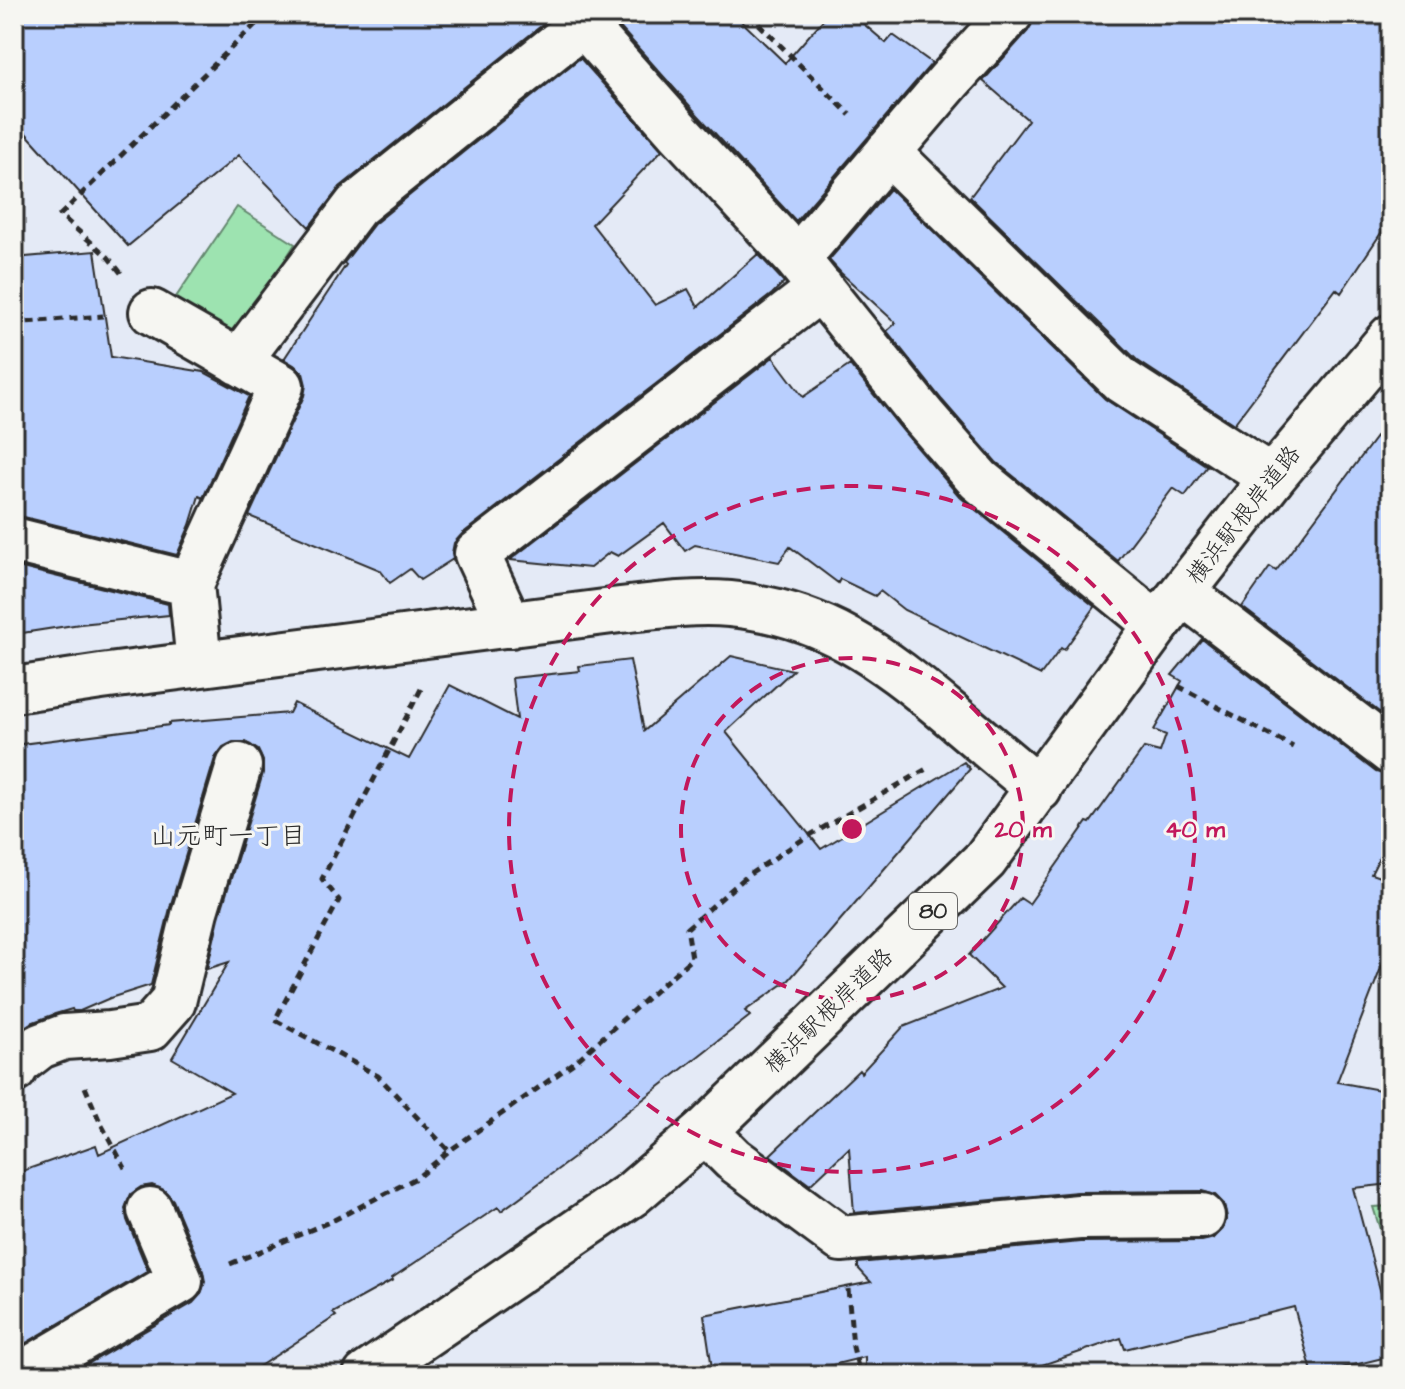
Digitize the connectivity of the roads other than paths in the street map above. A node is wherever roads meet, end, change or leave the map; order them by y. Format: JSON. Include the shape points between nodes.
{"nodes":[{"id":1,"x":1010,"y":14,"type":"edge"},
{"id":2,"x":888,"y":152,"type":"junction"},
{"id":3,"x":809,"y":273,"type":"junction"},
{"id":4,"x":152,"y":312,"type":"road end"},
{"id":5,"x":1391,"y":337,"type":"edge"},
{"id":6,"x":238,"y":362,"type":"junction"},
{"id":7,"x":1272,"y":478,"type":"junction"},
{"id":8,"x":14,"y":540,"type":"edge"},
{"id":9,"x":191,"y":584,"type":"junction"},
{"id":10,"x":1170,"y":609,"type":"junction"},
{"id":11,"x":510,"y":625,"type":"junction"},
{"id":12,"x":199,"y":664,"type":"junction"},
{"id":13,"x":14,"y":690,"type":"edge"},
{"id":14,"x":1391,"y":752,"type":"edge"},
{"id":15,"x":239,"y":766,"type":"dead end"},
{"id":16,"x":1039,"y":789,"type":"junction"},
{"id":17,"x":14,"y":1070,"type":"edge"},
{"id":18,"x":705,"y":1131,"type":"junction"},
{"id":19,"x":150,"y":1210,"type":"road end"},
{"id":20,"x":1202,"y":1216,"type":"dead end"},
{"id":21,"x":20,"y":1375,"type":"edge"},
{"id":22,"x":366,"y":1375,"type":"edge"}],
"edges":[{"from":1,"to":2,"type":"street"},
{"from":2,"to":3,"type":"street"},
{"from":2,"to":7,"type":"street","via":[[1122,381]]},
{"from":3,"to":6,"type":"street","via":[[583,24],[356,206]]},
{"from":3,"to":10,"type":"street","via":[[979,480]]},
{"from":3,"to":11,"type":"street","via":[[477,554]]},
{"from":4,"to":6,"type":"street"},
{"from":5,"to":7,"type":"street","name":"横浜駅根岸道路","number":"80"},
{"from":6,"to":9,"type":"street","via":[[281,386]]},
{"from":7,"to":10,"type":"street","name":"横浜駅根岸道路","number":"80"},
{"from":8,"to":9,"type":"street"},
{"from":9,"to":12,"type":"street"},
{"from":10,"to":14,"type":"street"},
{"from":10,"to":16,"type":"street","name":"横浜駅根岸道路","number":"80"},
{"from":11,"to":12,"type":"street"},
{"from":11,"to":16,"type":"street","via":[[702,603],[793,615],[836,632],[909,679]]},
{"from":12,"to":13,"type":"street"},
{"from":15,"to":17,"type":"street","via":[[173,1002],[150,1028],[64,1037],[40,1046]]},
{"from":16,"to":18,"type":"street","name":"横浜駅根岸道路","number":"80","via":[[985,860]]},
{"from":18,"to":20,"type":"street","via":[[733,1159],[841,1239],[1079,1217]]},
{"from":18,"to":22,"type":"street","name":"横浜駅根岸道路","number":"80","via":[[632,1194]]},
{"from":19,"to":21,"type":"street","via":[[180,1281]]}]}
